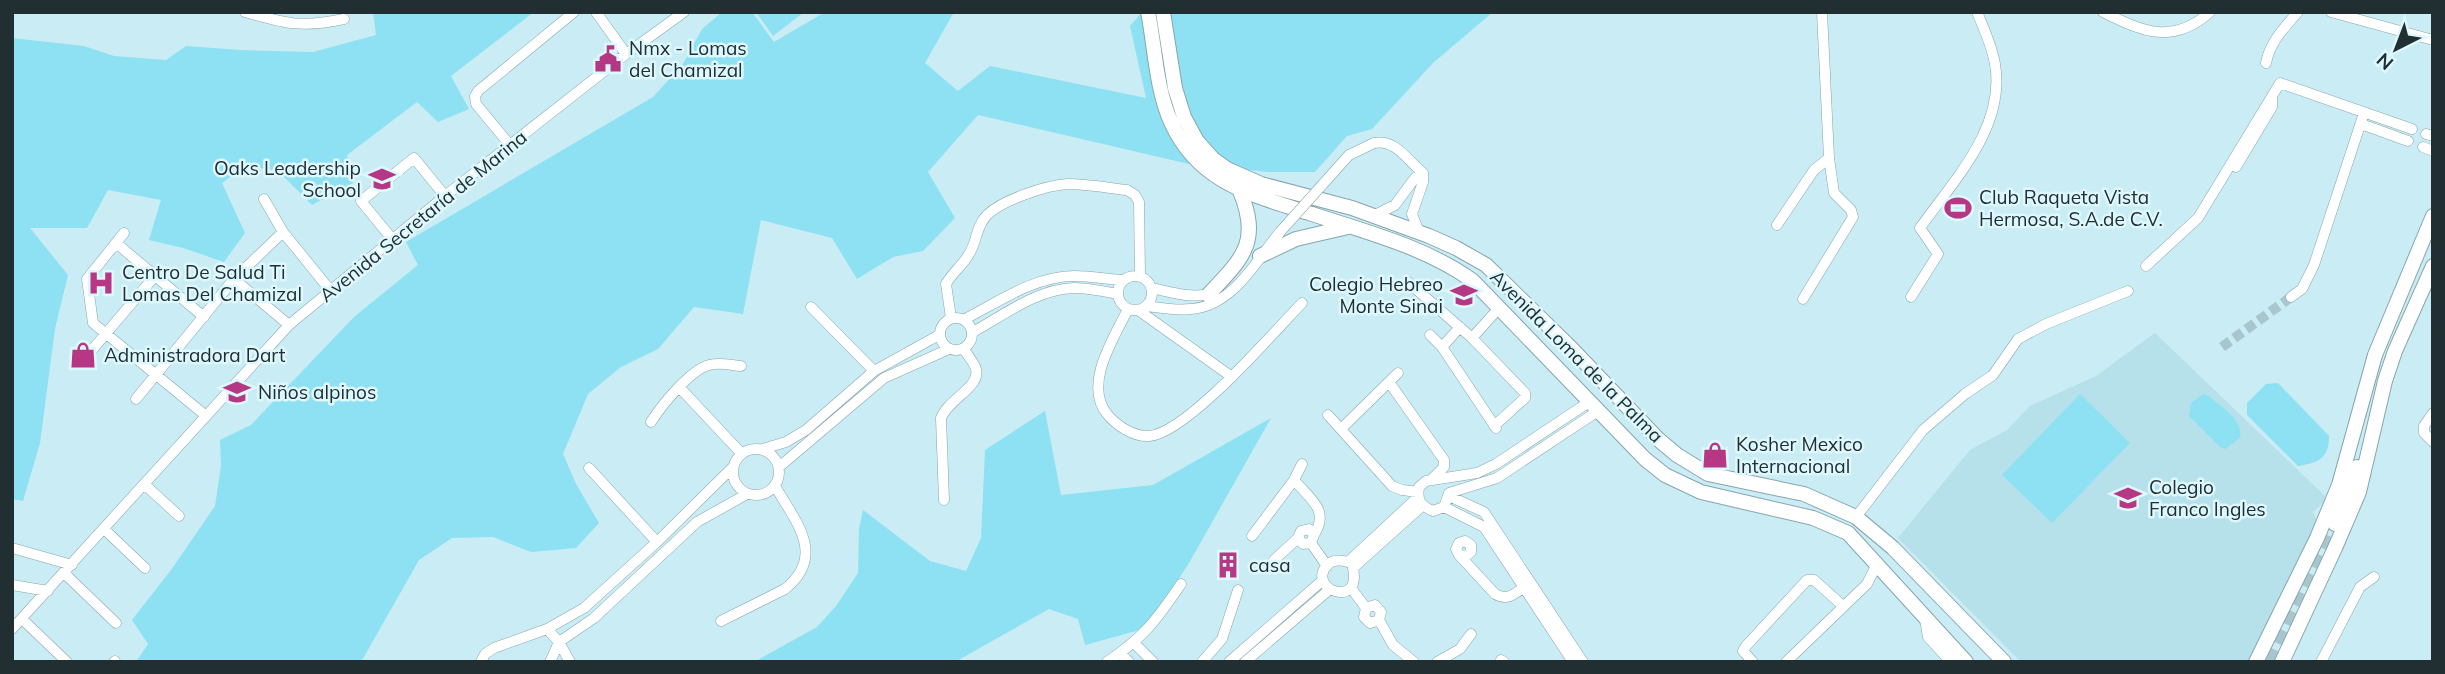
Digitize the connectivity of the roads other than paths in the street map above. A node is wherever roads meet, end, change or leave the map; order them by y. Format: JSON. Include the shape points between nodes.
{"nodes":[{"id":1,"x":245,"y":12,"type":"edge"},
{"id":2,"x":574,"y":12,"type":"edge"},
{"id":3,"x":596,"y":12,"type":"edge"},
{"id":4,"x":684,"y":12,"type":"edge"},
{"id":5,"x":1148,"y":12,"type":"edge"},
{"id":6,"x":1163,"y":12,"type":"edge"},
{"id":7,"x":1822,"y":12,"type":"edge"},
{"id":8,"x":1977,"y":12,"type":"edge"},
{"id":9,"x":2103,"y":12,"type":"edge"},
{"id":10,"x":2210,"y":12,"type":"edge"},
{"id":11,"x":2298,"y":12,"type":"edge"},
{"id":12,"x":2331,"y":12,"type":"edge"},
{"id":13,"x":344,"y":19,"type":"dead end"},
{"id":14,"x":2433,"y":40,"type":"edge"},
{"id":15,"x":626,"y":54,"type":"junction"},
{"id":16,"x":2266,"y":63,"type":"dead end"},
{"id":17,"x":2364,"y":113,"type":"junction"},
{"id":18,"x":2361,"y":124,"type":"junction"},
{"id":19,"x":2412,"y":130,"type":"dead end"},
{"id":20,"x":2408,"y":141,"type":"dead end"},
{"id":21,"x":510,"y":145,"type":"junction"},
{"id":22,"x":1829,"y":158,"type":"junction"},
{"id":23,"x":1409,"y":162,"type":"junction"},
{"id":24,"x":1423,"y":173,"type":"junction"},
{"id":25,"x":1410,"y":186,"type":"junction"},
{"id":26,"x":1240,"y":191,"type":"junction"},
{"id":27,"x":445,"y":196,"type":"junction"},
{"id":28,"x":264,"y":199,"type":"dead end"},
{"id":29,"x":1373,"y":216,"type":"junction"},
{"id":30,"x":2433,"y":216,"type":"edge"},
{"id":31,"x":1777,"y":225,"type":"dead end"},
{"id":32,"x":1349,"y":227,"type":"junction"},
{"id":33,"x":283,"y":232,"type":"junction"},
{"id":34,"x":124,"y":233,"type":"dead end"},
{"id":35,"x":1419,"y":233,"type":"junction"},
{"id":36,"x":393,"y":240,"type":"junction"},
{"id":37,"x":116,"y":243,"type":"junction"},
{"id":38,"x":1260,"y":256,"type":"junction"},
{"id":39,"x":1486,"y":265,"type":"junction"},
{"id":40,"x":2151,"y":266,"type":"dead end"},
{"id":41,"x":2433,"y":266,"type":"edge"},
{"id":42,"x":1140,"y":276,"type":"junction"},
{"id":43,"x":155,"y":277,"type":"junction"},
{"id":44,"x":234,"y":279,"type":"junction"},
{"id":45,"x":1123,"y":280,"type":"junction"},
{"id":46,"x":1473,"y":281,"type":"junction"},
{"id":47,"x":1408,"y":282,"type":"dead end"},
{"id":48,"x":2403,"y":285,"type":"junction"},
{"id":49,"x":1152,"y":288,"type":"junction"},
{"id":50,"x":1509,"y":288,"type":"junction"},
{"id":51,"x":330,"y":290,"type":"junction"},
{"id":52,"x":2128,"y":291,"type":"dead end"},
{"id":53,"x":1118,"y":294,"type":"junction"},
{"id":54,"x":1208,"y":295,"type":"junction"},
{"id":55,"x":1911,"y":297,"type":"dead end"},
{"id":56,"x":2291,"y":297,"type":"tunnel mouth"},
{"id":57,"x":1803,"y":299,"type":"dead end"},
{"id":58,"x":1302,"y":303,"type":"dead end"},
{"id":59,"x":1495,"y":304,"type":"junction"},
{"id":60,"x":811,"y":307,"type":"dead end"},
{"id":61,"x":1138,"y":308,"type":"junction"},
{"id":62,"x":204,"y":317,"type":"junction"},
{"id":63,"x":951,"y":318,"type":"junction"},
{"id":64,"x":964,"y":319,"type":"junction"},
{"id":65,"x":289,"y":325,"type":"junction"},
{"id":66,"x":1460,"y":327,"type":"junction"},
{"id":67,"x":973,"y":332,"type":"junction"},
{"id":68,"x":106,"y":334,"type":"junction"},
{"id":69,"x":939,"y":335,"type":"junction"},
{"id":70,"x":1430,"y":335,"type":"dead end"},
{"id":71,"x":1472,"y":338,"type":"junction"},
{"id":72,"x":1442,"y":347,"type":"junction"},
{"id":73,"x":948,"y":349,"type":"junction"},
{"id":74,"x":964,"y":349,"type":"junction"},
{"id":75,"x":80,"y":364,"type":"dead end"},
{"id":76,"x":741,"y":366,"type":"dead end"},
{"id":77,"x":874,"y":371,"type":"junction"},
{"id":78,"x":1398,"y":373,"type":"dead end"},
{"id":79,"x":157,"y":375,"type":"junction"},
{"id":80,"x":1232,"y":377,"type":"junction"},
{"id":81,"x":1389,"y":382,"type":"junction"},
{"id":82,"x":680,"y":388,"type":"junction"},
{"id":83,"x":136,"y":399,"type":"dead end"},
{"id":84,"x":1593,"y":406,"type":"junction"},
{"id":85,"x":2433,"y":413,"type":"edge"},
{"id":86,"x":205,"y":415,"type":"junction"},
{"id":87,"x":1328,"y":415,"type":"dead end"},
{"id":88,"x":651,"y":422,"type":"dead end"},
{"id":89,"x":1561,"y":422,"type":"junction"},
{"id":90,"x":2369,"y":424,"type":"junction"},
{"id":91,"x":1341,"y":429,"type":"junction"},
{"id":92,"x":1554,"y":440,"type":"junction"},
{"id":93,"x":2433,"y":442,"type":"edge"},
{"id":94,"x":763,"y":449,"type":"junction"},
{"id":95,"x":1515,"y":452,"type":"junction"},
{"id":96,"x":741,"y":453,"type":"junction"},
{"id":97,"x":1520,"y":463,"type":"junction"},
{"id":98,"x":1302,"y":464,"type":"dead end"},
{"id":99,"x":733,"y":467,"type":"junction"},
{"id":100,"x":779,"y":467,"type":"junction"},
{"id":101,"x":589,"y":468,"type":"dead end"},
{"id":102,"x":1726,"y":478,"type":"junction"},
{"id":103,"x":1432,"y":479,"type":"junction"},
{"id":104,"x":1294,"y":480,"type":"junction"},
{"id":105,"x":144,"y":484,"type":"junction"},
{"id":106,"x":775,"y":486,"type":"junction"},
{"id":107,"x":747,"y":494,"type":"junction"},
{"id":108,"x":1449,"y":496,"type":"junction"},
{"id":109,"x":1721,"y":497,"type":"junction"},
{"id":110,"x":1419,"y":498,"type":"junction"},
{"id":111,"x":944,"y":500,"type":"dead end"},
{"id":112,"x":1444,"y":507,"type":"junction"},
{"id":113,"x":179,"y":516,"type":"dead end"},
{"id":114,"x":1856,"y":517,"type":"junction"},
{"id":115,"x":1483,"y":523,"type":"junction"},
{"id":116,"x":104,"y":529,"type":"junction"},
{"id":117,"x":1252,"y":536,"type":"dead end"},
{"id":118,"x":1313,"y":539,"type":"junction"},
{"id":119,"x":657,"y":542,"type":"junction"},
{"id":120,"x":12,"y":548,"type":"edge"},
{"id":121,"x":1459,"y":555,"type":"dead end"},
{"id":122,"x":1274,"y":560,"type":"dead end"},
{"id":123,"x":1326,"y":566,"type":"junction"},
{"id":124,"x":1879,"y":566,"type":"junction"},
{"id":125,"x":2319,"y":567,"type":"dead end"},
{"id":126,"x":145,"y":568,"type":"dead end"},
{"id":127,"x":68,"y":569,"type":"junction"},
{"id":128,"x":2374,"y":577,"type":"dead end"},
{"id":129,"x":12,"y":584,"type":"edge"},
{"id":130,"x":1181,"y":584,"type":"dead end"},
{"id":131,"x":1528,"y":584,"type":"junction"},
{"id":132,"x":1326,"y":585,"type":"junction"},
{"id":133,"x":1351,"y":588,"type":"junction"},
{"id":134,"x":1238,"y":590,"type":"dead end"},
{"id":135,"x":48,"y":591,"type":"junction"},
{"id":136,"x":1843,"y":606,"type":"junction"},
{"id":137,"x":1921,"y":615,"type":"junction"},
{"id":138,"x":22,"y":619,"type":"junction"},
{"id":139,"x":721,"y":621,"type":"dead end"},
{"id":140,"x":116,"y":623,"type":"dead end"},
{"id":141,"x":12,"y":629,"type":"edge"},
{"id":142,"x":547,"y":629,"type":"junction"},
{"id":143,"x":2272,"y":631,"type":"junction"},
{"id":144,"x":1559,"y":632,"type":"junction"},
{"id":145,"x":1471,"y":634,"type":"dead end"},
{"id":146,"x":2292,"y":641,"type":"junction"},
{"id":147,"x":559,"y":642,"type":"junction"},
{"id":148,"x":1134,"y":643,"type":"junction"},
{"id":149,"x":1121,"y":653,"type":"junction"},
{"id":150,"x":1145,"y":659,"type":"edge"},
{"id":151,"x":1946,"y":660,"type":"edge"},
{"id":152,"x":1205,"y":661,"type":"edge"},
{"id":153,"x":67,"y":662,"type":"edge"},
{"id":154,"x":481,"y":662,"type":"edge"},
{"id":155,"x":550,"y":662,"type":"edge"},
{"id":156,"x":570,"y":662,"type":"edge"},
{"id":157,"x":1107,"y":662,"type":"edge"},
{"id":158,"x":1129,"y":662,"type":"edge"},
{"id":159,"x":1228,"y":662,"type":"edge"},
{"id":160,"x":1245,"y":662,"type":"edge"},
{"id":161,"x":1414,"y":662,"type":"edge"},
{"id":162,"x":1437,"y":662,"type":"edge"},
{"id":163,"x":1573,"y":662,"type":"edge"},
{"id":164,"x":1583,"y":662,"type":"edge"},
{"id":165,"x":1753,"y":662,"type":"edge"},
{"id":166,"x":1786,"y":662,"type":"edge"},
{"id":167,"x":1966,"y":662,"type":"edge"},
{"id":168,"x":2004,"y":662,"type":"edge"},
{"id":169,"x":2256,"y":662,"type":"edge"},
{"id":170,"x":2282,"y":662,"type":"edge"},
{"id":171,"x":2321,"y":662,"type":"edge"}],
"edges":[{"from":1,"to":13,"type":"street","via":[[289,24]]},
{"from":2,"to":21,"type":"street","via":[[475,96],[476,104]]},
{"from":3,"to":15,"type":"street"},
{"from":4,"to":15,"type":"street","name":"Avenida Secretaría de Marina"},
{"from":5,"to":26,"type":"main road","name":"Avenida Loma de la Palma","via":[[1170,120],[1203,167]]},
{"from":6,"to":29,"type":"main road","name":"Avenida Loma de la Palma","via":[[1184,117],[1213,159],[1261,184]]},
{"from":7,"to":22,"type":"street"},
{"from":8,"to":55,"type":"street","via":[[1995,64],[1992,113],[1975,152],[1920,228],[1938,254]]},
{"from":9,"to":10,"type":"street","via":[[2156,33],[2197,24]]},
{"from":11,"to":16,"type":"street","via":[[2276,38]]},
{"from":12,"to":14,"type":"street"},
{"from":15,"to":21,"type":"street","name":"Avenida Secretaría de Marina"},
{"from":17,"to":18,"type":"street"},
{"from":17,"to":19,"type":"street"},
{"from":17,"to":40,"type":"street","via":[[2280,83],[2198,218]]},
{"from":18,"to":20,"type":"street"},
{"from":18,"to":56,"type":"street","via":[[2314,265],[2302,289]]},
{"from":21,"to":27,"type":"street","name":"Avenida Secretaría de Marina"},
{"from":22,"to":31,"type":"street","via":[[1814,170]]},
{"from":22,"to":57,"type":"street","via":[[1834,193],[1853,217]]},
{"from":23,"to":24,"type":"street"},
{"from":23,"to":25,"type":"street"},
{"from":23,"to":38,"type":"street","bridge":true,"via":[[1388,143],[1374,143],[1349,155]]},
{"from":24,"to":25,"type":"street"},
{"from":24,"to":35,"type":"street","via":[[1412,214]]},
{"from":25,"to":29,"type":"street","via":[[1395,205]]},
{"from":26,"to":32,"type":"main road","name":"Avenida Loma de la Palma"},
{"from":26,"to":54,"type":"main road","via":[[1250,224],[1246,247]]},
{"from":27,"to":36,"type":"street","name":"Avenida Secretaría de Marina"},
{"from":27,"to":36,"type":"street","via":[[414,158],[361,201]]},
{"from":28,"to":33,"type":"street"},
{"from":29,"to":35,"type":"main road","name":"Avenida Loma de la Palma"},
{"from":30,"to":48,"type":"main road"},
{"from":32,"to":38,"type":"main road","via":[[1296,239]]},
{"from":32,"to":46,"type":"main road","name":"Avenida Loma de la Palma","via":[[1421,252]]},
{"from":33,"to":44,"type":"street"},
{"from":33,"to":51,"type":"street"},
{"from":34,"to":37,"type":"street"},
{"from":35,"to":39,"type":"main road","name":"Avenida Loma de la Palma"},
{"from":36,"to":51,"type":"street","name":"Avenida Secretaría de Marina"},
{"from":37,"to":43,"type":"street"},
{"from":37,"to":68,"type":"street","via":[[87,279],[93,323]]},
{"from":38,"to":54,"type":"street","via":[[1229,285]]},
{"from":38,"to":61,"type":"street","via":[[1226,296],[1211,305],[1181,310]]},
{"from":39,"to":46,"type":"main road","via":[[1483,279]]},
{"from":39,"to":50,"type":"main road","name":"Avenida Loma de la Palma"},
{"from":41,"to":90,"type":"main road"},
{"from":42,"to":45,"type":"street"},
{"from":42,"to":49,"type":"street"},
{"from":42,"to":63,"type":"street","via":[[1139,202],[1135,195],[1127,190],[1067,184],[1049,187],[998,207],[982,222],[973,248],[946,284]]},
{"from":43,"to":62,"type":"street"},
{"from":43,"to":68,"type":"street"},
{"from":44,"to":62,"type":"street"},
{"from":44,"to":65,"type":"street"},
{"from":45,"to":53,"type":"street"},
{"from":45,"to":64,"type":"street","via":[[1074,276],[1046,280]]},
{"from":46,"to":59,"type":"main road","name":"Avenida Loma de la Palma"},
{"from":47,"to":66,"type":"street"},
{"from":48,"to":90,"type":"main road"},
{"from":48,"to":143,"type":"main road","via":[[2375,355],[2339,485]]},
{"from":49,"to":54,"type":"street","via":[[1179,295]]},
{"from":49,"to":61,"type":"street","via":[[1151,301]]},
{"from":50,"to":59,"type":"main road","via":[[1493,289]]},
{"from":50,"to":102,"type":"main road","name":"Avenida Loma de la Palma","via":[[1659,440],[1708,474]]},
{"from":51,"to":65,"type":"street","name":"Avenida Secretaría de Marina"},
{"from":52,"to":114,"type":"street","via":[[2018,339],[1993,375],[1923,430]]},
{"from":53,"to":61,"type":"street","via":[[1119,300]]},
{"from":53,"to":67,"type":"street","via":[[1073,288],[1054,291]]},
{"from":58,"to":80,"type":"street"},
{"from":59,"to":71,"type":"street"},
{"from":59,"to":84,"type":"main road","name":"Avenida Loma de la Palma"},
{"from":60,"to":77,"type":"street"},
{"from":61,"to":80,"type":"street"},
{"from":61,"to":80,"type":"street","via":[[1105,357],[1099,381],[1103,408],[1123,428],[1150,437],[1164,432]]},
{"from":62,"to":79,"type":"street"},
{"from":63,"to":64,"type":"street"},
{"from":63,"to":69,"type":"street","via":[[942,324]]},
{"from":64,"to":67,"type":"street"},
{"from":65,"to":86,"type":"street","name":"Avenida Secretaría de Marina"},
{"from":66,"to":71,"type":"street"},
{"from":66,"to":72,"type":"street"},
{"from":67,"to":74,"type":"street"},
{"from":68,"to":75,"type":"street"},
{"from":68,"to":79,"type":"street"},
{"from":69,"to":73,"type":"street"},
{"from":69,"to":77,"type":"street"},
{"from":70,"to":72,"type":"street"},
{"from":71,"to":72,"type":"street","via":[[1525,393],[1496,428]]},
{"from":73,"to":74,"type":"street"},
{"from":73,"to":100,"type":"street","via":[[884,378]]},
{"from":74,"to":111,"type":"street","via":[[976,377],[941,418]]},
{"from":76,"to":82,"type":"street","via":[[705,365]]},
{"from":77,"to":94,"type":"street","via":[[806,430]]},
{"from":78,"to":81,"type":"street"},
{"from":79,"to":83,"type":"street"},
{"from":79,"to":86,"type":"street"},
{"from":81,"to":91,"type":"street"},
{"from":81,"to":103,"type":"street","via":[[1444,460],[1444,467]]},
{"from":82,"to":88,"type":"street"},
{"from":82,"to":96,"type":"street"},
{"from":84,"to":89,"type":"street"},
{"from":84,"to":92,"type":"street"},
{"from":84,"to":109,"type":"main road","name":"Avenida Loma de la Palma","via":[[1665,475]]},
{"from":85,"to":93,"type":"street","via":[[2424,426]]},
{"from":86,"to":105,"type":"street","name":"Avenida Secretaría de Marina"},
{"from":87,"to":91,"type":"street"},
{"from":89,"to":92,"type":"street"},
{"from":89,"to":95,"type":"street"},
{"from":90,"to":125,"type":"main road"},
{"from":90,"to":146,"type":"main road","via":[[2358,492]]},
{"from":91,"to":110,"type":"street","via":[[1392,486]]},
{"from":92,"to":97,"type":"street"},
{"from":94,"to":96,"type":"street"},
{"from":94,"to":100,"type":"street","via":[[774,456]]},
{"from":95,"to":97,"type":"street"},
{"from":95,"to":103,"type":"street","via":[[1477,473]]},
{"from":96,"to":99,"type":"street"},
{"from":97,"to":108,"type":"street","via":[[1497,478]]},
{"from":98,"to":104,"type":"street"},
{"from":99,"to":107,"type":"street","via":[[735,483]]},
{"from":99,"to":119,"type":"street"},
{"from":100,"to":106,"type":"street"},
{"from":101,"to":119,"type":"street"},
{"from":102,"to":109,"type":"main road","via":[[1727,488]]},
{"from":102,"to":114,"type":"main road","name":"Avenida Loma de la Palma","via":[[1804,494]]},
{"from":103,"to":110,"type":"street","via":[[1419,487]]},
{"from":104,"to":117,"type":"street"},
{"from":104,"to":118,"type":"street","via":[[1320,511],[1322,519]]},
{"from":105,"to":113,"type":"street"},
{"from":105,"to":116,"type":"street","name":"Avenida Secretaría de Marina"},
{"from":106,"to":107,"type":"street","via":[[762,495]]},
{"from":106,"to":139,"type":"street","via":[[804,537],[804,565],[785,589]]},
{"from":107,"to":147,"type":"street","via":[[697,522],[594,618]]},
{"from":108,"to":112,"type":"street"},
{"from":108,"to":115,"type":"street","via":[[1481,511]]},
{"from":109,"to":124,"type":"main road","name":"Avenida Loma de la Palma","via":[[1813,518],[1848,533]]},
{"from":110,"to":112,"type":"street","via":[[1433,511]]},
{"from":110,"to":123,"type":"street","via":[[1348,562],[1333,561]]},
{"from":110,"to":133,"type":"street","via":[[1353,568],[1356,579]]},
{"from":112,"to":115,"type":"street"},
{"from":114,"to":168,"type":"main road","name":"Avenida Loma de la Palma","via":[[1939,593]]},
{"from":115,"to":131,"type":"street"},
{"from":116,"to":126,"type":"street"},
{"from":116,"to":127,"type":"street","name":"Avenida Secretaría de Marina"},
{"from":118,"to":122,"type":"street","via":[[1303,544],[1298,538]]},
{"from":118,"to":123,"type":"street"},
{"from":119,"to":142,"type":"street","via":[[584,608]]},
{"from":120,"to":127,"type":"street"},
{"from":121,"to":131,"type":"street","via":[[1502,598]]},
{"from":123,"to":132,"type":"street"},
{"from":124,"to":136,"type":"street"},
{"from":124,"to":137,"type":"main road","name":"Avenida Loma de la Palma"},
{"from":127,"to":135,"type":"street","name":"Avenida Secretaría de Marina"},
{"from":127,"to":140,"type":"street"},
{"from":128,"to":171,"type":"street","via":[[2360,587]]},
{"from":129,"to":135,"type":"street"},
{"from":130,"to":148,"type":"street","via":[[1153,626]]},
{"from":131,"to":144,"type":"street"},
{"from":132,"to":133,"type":"street","via":[[1340,593]]},
{"from":132,"to":159,"type":"street"},
{"from":132,"to":160,"type":"street"},
{"from":133,"to":161,"type":"street","via":[[1366,608],[1375,606],[1381,612],[1379,621],[1393,645]]},
{"from":134,"to":152,"type":"street","via":[[1222,639]]},
{"from":135,"to":138,"type":"street","name":"Avenida Secretaría de Marina"},
{"from":136,"to":165,"type":"street","via":[[1814,580],[1807,580],[1746,646],[1744,652]]},
{"from":136,"to":166,"type":"street"},
{"from":137,"to":151,"type":"street","via":[[1927,637]]},
{"from":137,"to":167,"type":"main road","name":"Avenida Loma de la Palma"},
{"from":138,"to":141,"type":"street","name":"Avenida Secretaría de Marina"},
{"from":138,"to":153,"type":"street"},
{"from":142,"to":147,"type":"street"},
{"from":142,"to":154,"type":"street","via":[[494,648]]},
{"from":143,"to":146,"type":"main road"},
{"from":143,"to":169,"type":"main road"},
{"from":144,"to":163,"type":"street"},
{"from":144,"to":164,"type":"street"},
{"from":145,"to":162,"type":"street","via":[[1460,649]]},
{"from":146,"to":170,"type":"main road"},
{"from":147,"to":155,"type":"street"},
{"from":147,"to":156,"type":"street"},
{"from":148,"to":149,"type":"street"},
{"from":148,"to":150,"type":"street"},
{"from":149,"to":157,"type":"street"},
{"from":149,"to":158,"type":"street"}]}
